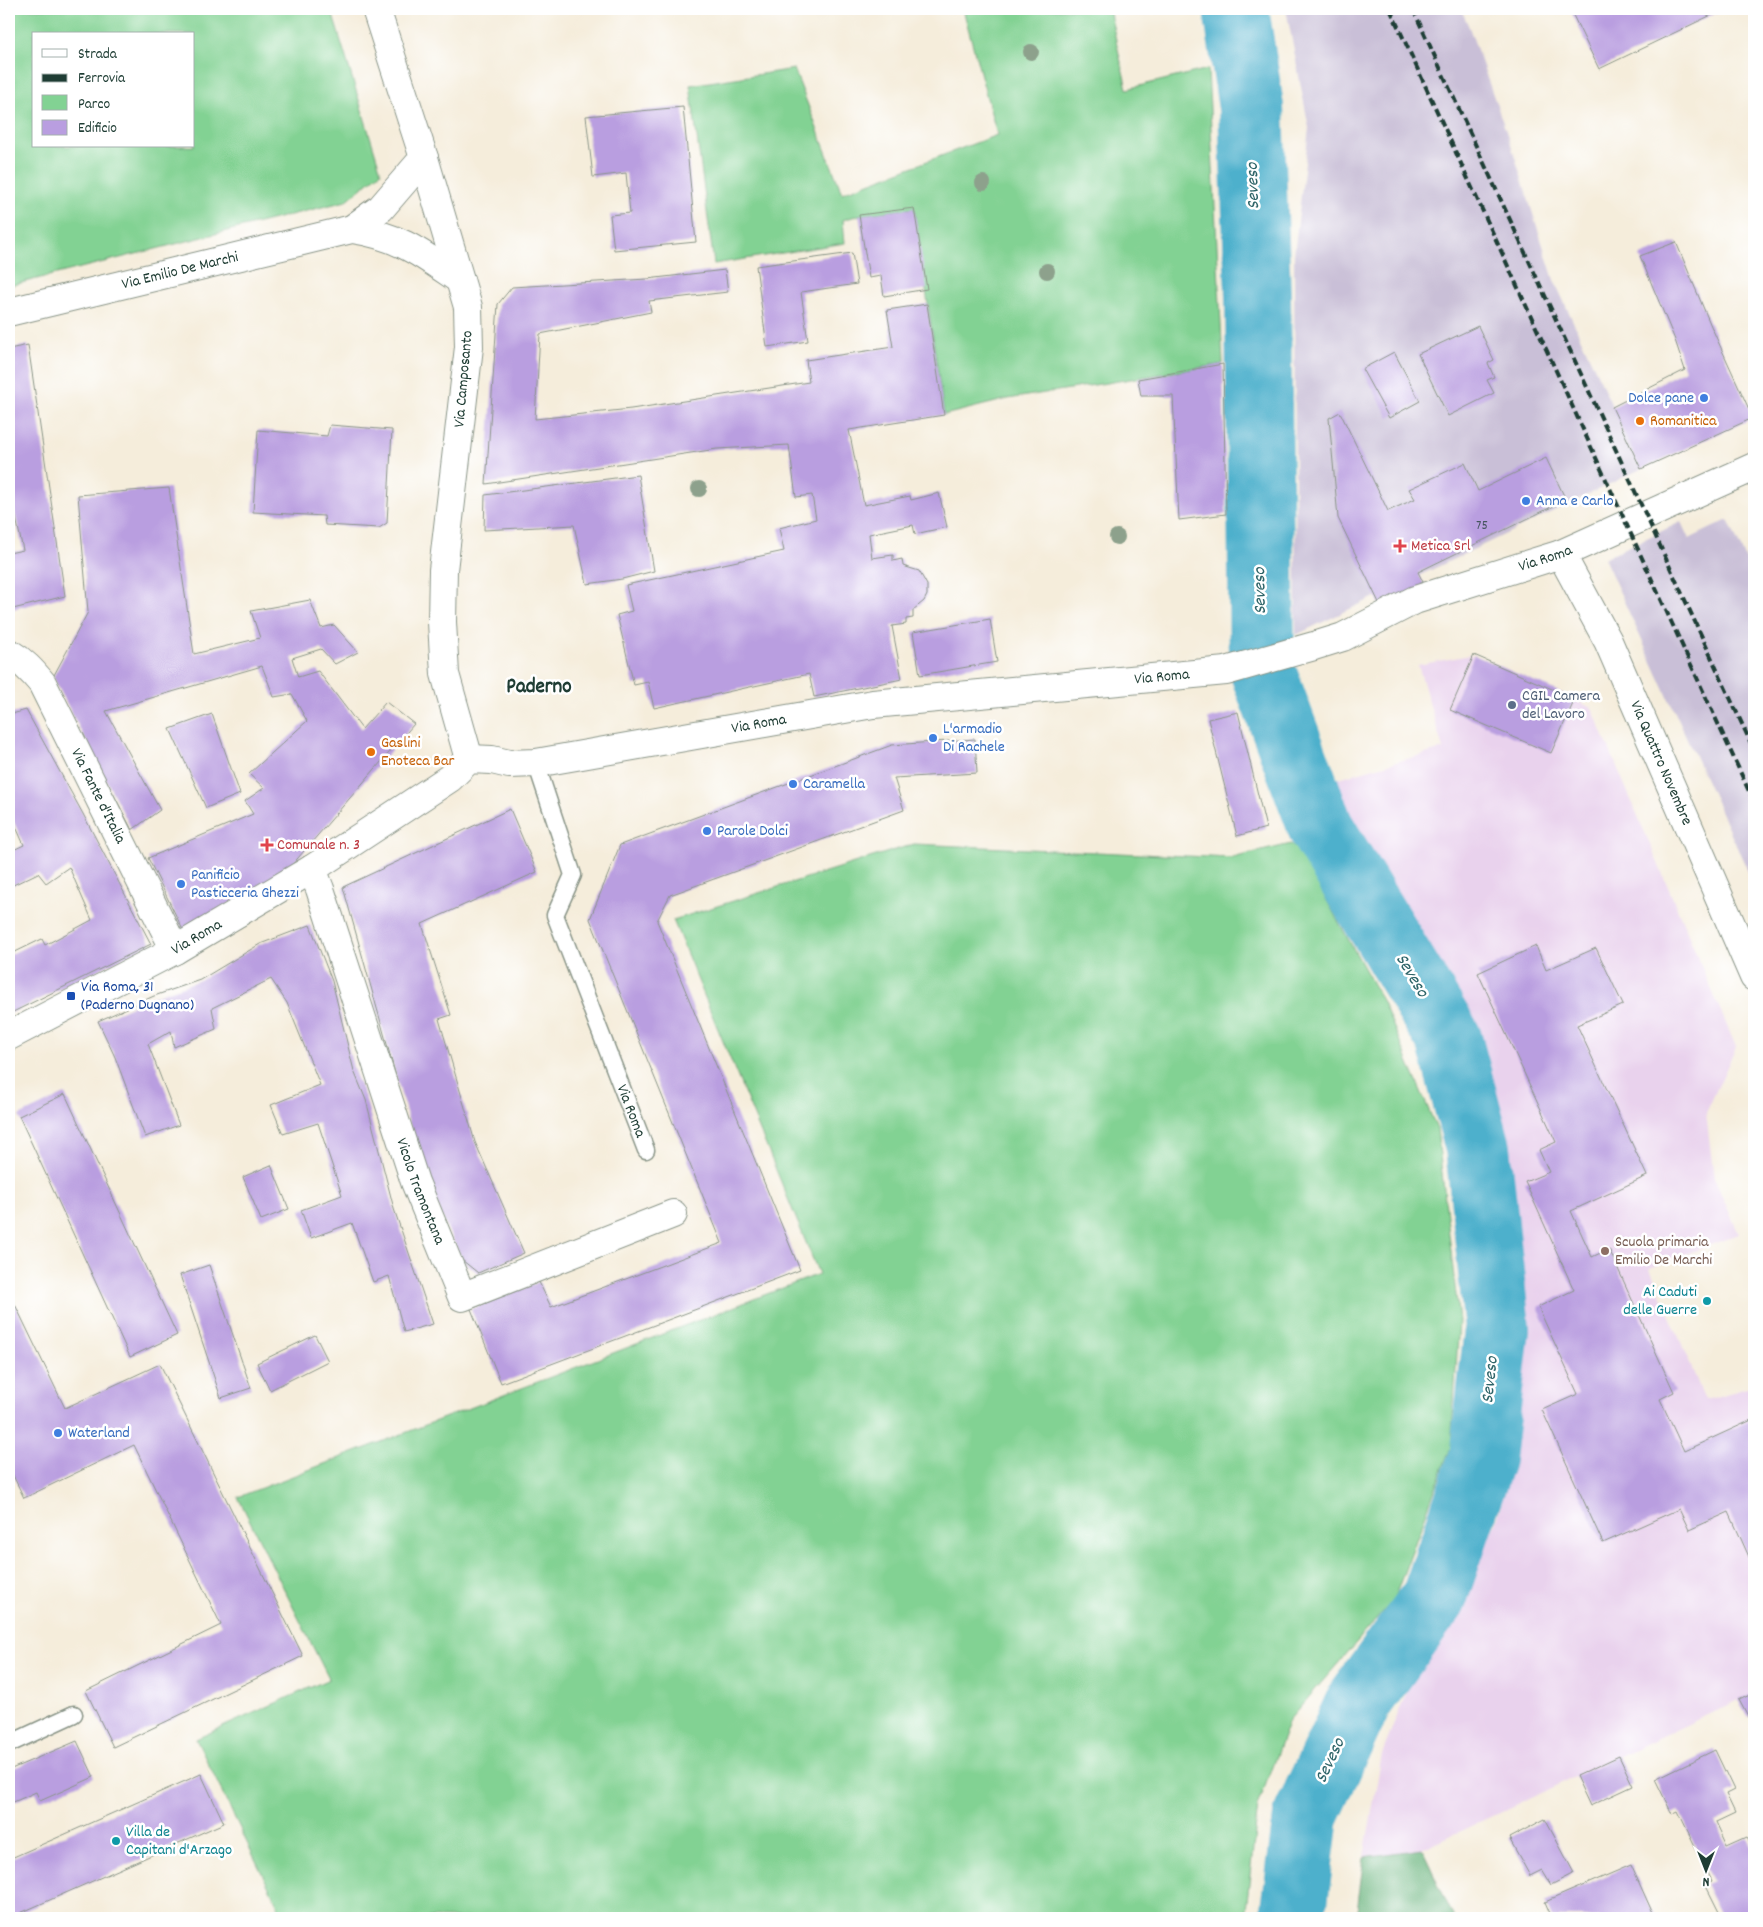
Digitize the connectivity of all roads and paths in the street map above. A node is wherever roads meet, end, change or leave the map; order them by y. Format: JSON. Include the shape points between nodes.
{"nodes":[{"id":1,"x":376,"y":9,"type":"edge"},
{"id":2,"x":424,"y":158,"type":"junction"},
{"id":3,"x":352,"y":229,"type":"junction"},
{"id":4,"x":460,"y":280,"type":"junction"},
{"id":5,"x":9,"y":312,"type":"edge"},
{"id":6,"x":1754,"y":468,"type":"edge"},
{"id":7,"x":1561,"y":554,"type":"junction"},
{"id":8,"x":9,"y":653,"type":"edge"},
{"id":9,"x":469,"y":759,"type":"junction"},
{"id":10,"x":536,"y":763,"type":"junction"},
{"id":11,"x":312,"y":869,"type":"junction"},
{"id":12,"x":175,"y":950,"type":"junction"},
{"id":13,"x":1754,"y":977,"type":"edge"},
{"id":14,"x":9,"y":1036,"type":"edge"},
{"id":15,"x":646,"y":1150,"type":"dead end"},
{"id":16,"x":673,"y":1214,"type":"dead end"},
{"id":17,"x":74,"y":1714,"type":"dead end"},
{"id":18,"x":9,"y":1744,"type":"edge"}],
"edges":[{"from":1,"to":2,"type":"street","name":"Via Camposanto"},
{"from":2,"to":3,"type":"street","name":"Via Emilio De Marchi","via":[[381,208]]},
{"from":2,"to":4,"type":"street","name":"Via Camposanto"},
{"from":3,"to":4,"type":"street","name":"Via Emilio De Marchi","via":[[376,232],[406,244]]},
{"from":3,"to":5,"type":"street","name":"Via Emilio De Marchi"},
{"from":4,"to":9,"type":"street","name":"Via Camposanto","via":[[468,307],[469,347],[443,570],[443,648],[446,674]]},
{"from":6,"to":7,"type":"street","name":"Via Roma"},
{"from":7,"to":10,"type":"street","name":"Via Roma","via":[[1415,600],[1343,637],[1226,671],[873,704]]},
{"from":7,"to":13,"type":"street","name":"Via Quattro Novembre","via":[[1608,641]]},
{"from":8,"to":12,"type":"street","name":"Via Fante d'Italia","via":[[31,670],[42,684]]},
{"from":9,"to":10,"type":"street","name":"Via Roma","via":[[509,764]]},
{"from":9,"to":11,"type":"street","name":"Via Roma","via":[[450,778]]},
{"from":10,"to":15,"type":"lane","name":"Via Roma","via":[[573,875],[555,915]]},
{"from":11,"to":12,"type":"street","name":"Via Roma"},
{"from":11,"to":16,"type":"street","name":"Vicolo Tramontana","via":[[415,1182],[462,1297]]},
{"from":12,"to":14,"type":"street","name":"Via Roma"},
{"from":17,"to":18,"type":"lane"}]}
